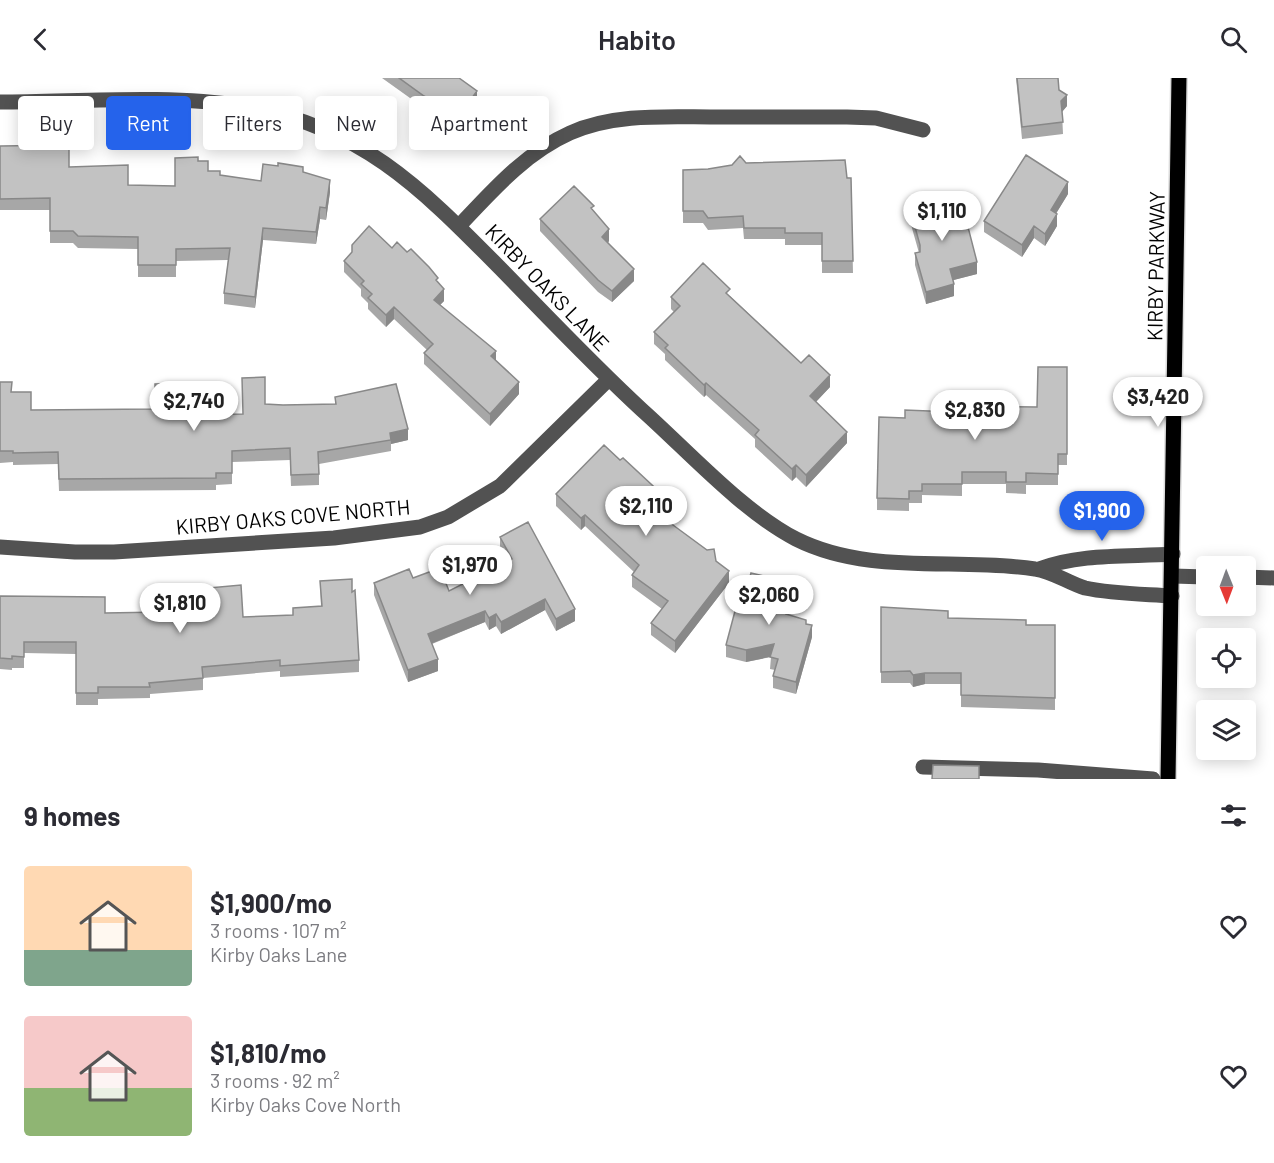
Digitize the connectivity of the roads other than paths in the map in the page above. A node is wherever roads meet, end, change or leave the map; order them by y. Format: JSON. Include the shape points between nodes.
{"nodes":[{"id":1,"x":1179,"y":78,"type":"edge"},
{"id":2,"x":0,"y":102,"type":"edge"},
{"id":3,"x":923,"y":130,"type":"dead end"},
{"id":4,"x":459,"y":226,"type":"junction"},
{"id":5,"x":609,"y":380,"type":"junction"},
{"id":6,"x":0,"y":547,"type":"edge"},
{"id":7,"x":1173,"y":554,"type":"junction"},
{"id":8,"x":1039,"y":569,"type":"junction"},
{"id":9,"x":1173,"y":576,"type":"junction"},
{"id":10,"x":1196,"y":577,"type":"edge"},
{"id":11,"x":1256,"y":577,"type":"edge"},
{"id":12,"x":1274,"y":578,"type":"edge"},
{"id":13,"x":1172,"y":596,"type":"junction"},
{"id":14,"x":924,"y":767,"type":"dead end"},
{"id":15,"x":1153,"y":779,"type":"edge"},
{"id":16,"x":1168,"y":779,"type":"edge"}],
"edges":[{"from":1,"to":7,"type":"main road","name":"KIRBY PARKWAY"},
{"from":2,"to":4,"type":"street","name":"KIRBY OAKS LANE","via":[[196,102],[242,106],[280,115],[354,142],[427,194]]},
{"from":3,"to":4,"type":"street","via":[[876,118],[847,117],[647,117],[610,122],[571,132],[541,149]]},
{"from":4,"to":5,"type":"street","name":"KIRBY OAKS LANE"},
{"from":5,"to":6,"type":"street","name":"KIRBY OAKS COVE NORTH","via":[[500,486],[448,518],[420,527],[333,538],[114,552]]},
{"from":5,"to":8,"type":"street","name":"KIRBY OAKS LANE","via":[[747,506],[796,538],[831,553],[862,559]]},
{"from":7,"to":8,"type":"street","name":"KIRBY OAKS LANE","via":[[1082,559]]},
{"from":7,"to":9,"type":"main road","name":"KIRBY PARKWAY"},
{"from":8,"to":13,"type":"street","name":"KIRBY OAKS LANE","via":[[1086,588]]},
{"from":9,"to":10,"type":"street"},
{"from":9,"to":13,"type":"main road","name":"KIRBY PARKWAY"},
{"from":11,"to":12,"type":"street"},
{"from":13,"to":16,"type":"main road","name":"KIRBY PARKWAY"},
{"from":14,"to":15,"type":"street"}]}
